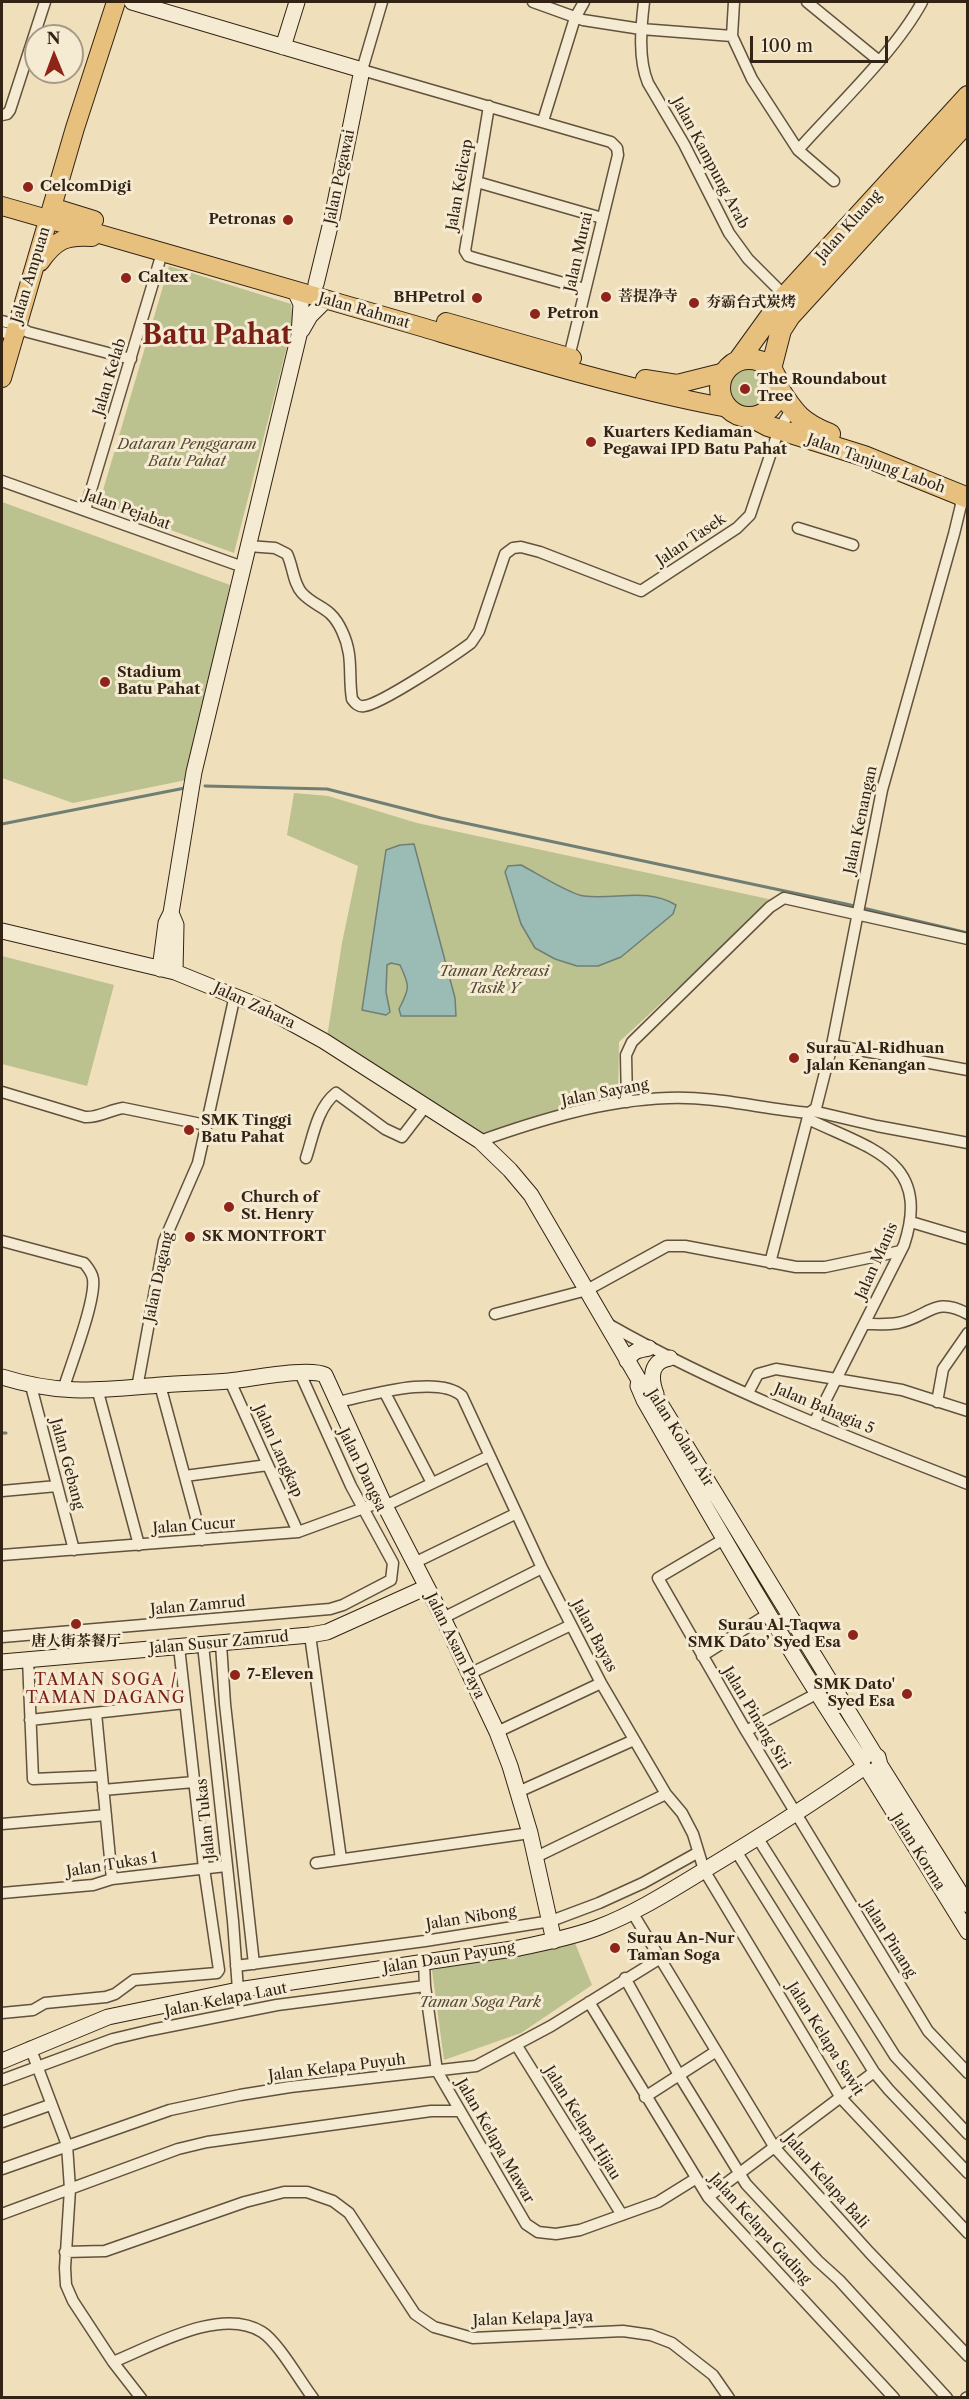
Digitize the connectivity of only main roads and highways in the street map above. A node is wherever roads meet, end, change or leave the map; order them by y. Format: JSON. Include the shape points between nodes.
{"nodes":[{"id":1,"x":116,"y":2,"type":"edge"},
{"id":2,"x":968,"y":96,"type":"edge"},
{"id":3,"x":968,"y":106,"type":"edge"},
{"id":4,"x":968,"y":121,"type":"edge"},
{"id":5,"x":942,"y":124,"type":"junction"},
{"id":6,"x":2,"y":206,"type":"edge"},
{"id":7,"x":50,"y":213,"type":"junction"},
{"id":8,"x":118,"y":240,"type":"junction"},
{"id":9,"x":33,"y":272,"type":"junction"},
{"id":10,"x":12,"y":329,"type":"edge"},
{"id":11,"x":732,"y":367,"type":"junction"},
{"id":12,"x":2,"y":378,"type":"edge"},
{"id":13,"x":774,"y":378,"type":"junction"},
{"id":14,"x":728,"y":408,"type":"junction"},
{"id":15,"x":751,"y":417,"type":"junction"},
{"id":16,"x":965,"y":496,"type":"edge"}],
"edges":[{"from":1,"to":7,"type":"main road","name":"Jalan Ampuan"},
{"from":2,"to":5,"type":"highway","name":"Jalan Kluang"},
{"from":3,"to":5,"type":"highway","via":[[954,120]]},
{"from":4,"to":13,"type":"highway","name":"Jalan Kluang","via":[[790,316],[781,330]]},
{"from":5,"to":11,"type":"highway","name":"Jalan Kluang","via":[[785,296]]},
{"from":6,"to":7,"type":"main road","name":"Jalan Rahmat"},
{"from":7,"to":8,"type":"main road","name":"Jalan Rahmat"},
{"from":7,"to":9,"type":"main road","name":"Jalan Ampuan"},
{"from":7,"to":11,"type":"main road","name":"Jalan Rahmat","via":[[667,384],[690,382]]},
{"from":8,"to":9,"type":"main road","via":[[77,236],[63,240],[52,246]]},
{"from":8,"to":14,"type":"main road","name":"Jalan Rahmat","via":[[517,356],[660,395]]},
{"from":9,"to":10,"type":"main road","name":"Jalan Ampuan"},
{"from":10,"to":12,"type":"main road","name":"Jalan Ampuan"},
{"from":11,"to":13,"type":"highway","via":[[756,360]]},
{"from":11,"to":14,"type":"highway","via":[[720,387]]},
{"from":13,"to":15,"type":"highway","via":[[773,404]]},
{"from":13,"to":16,"type":"highway","name":"Jalan Tanjung Laboh","via":[[804,422]]},
{"from":14,"to":15,"type":"highway"},
{"from":15,"to":16,"type":"highway","name":"Jalan Tanjung Laboh"}]}
